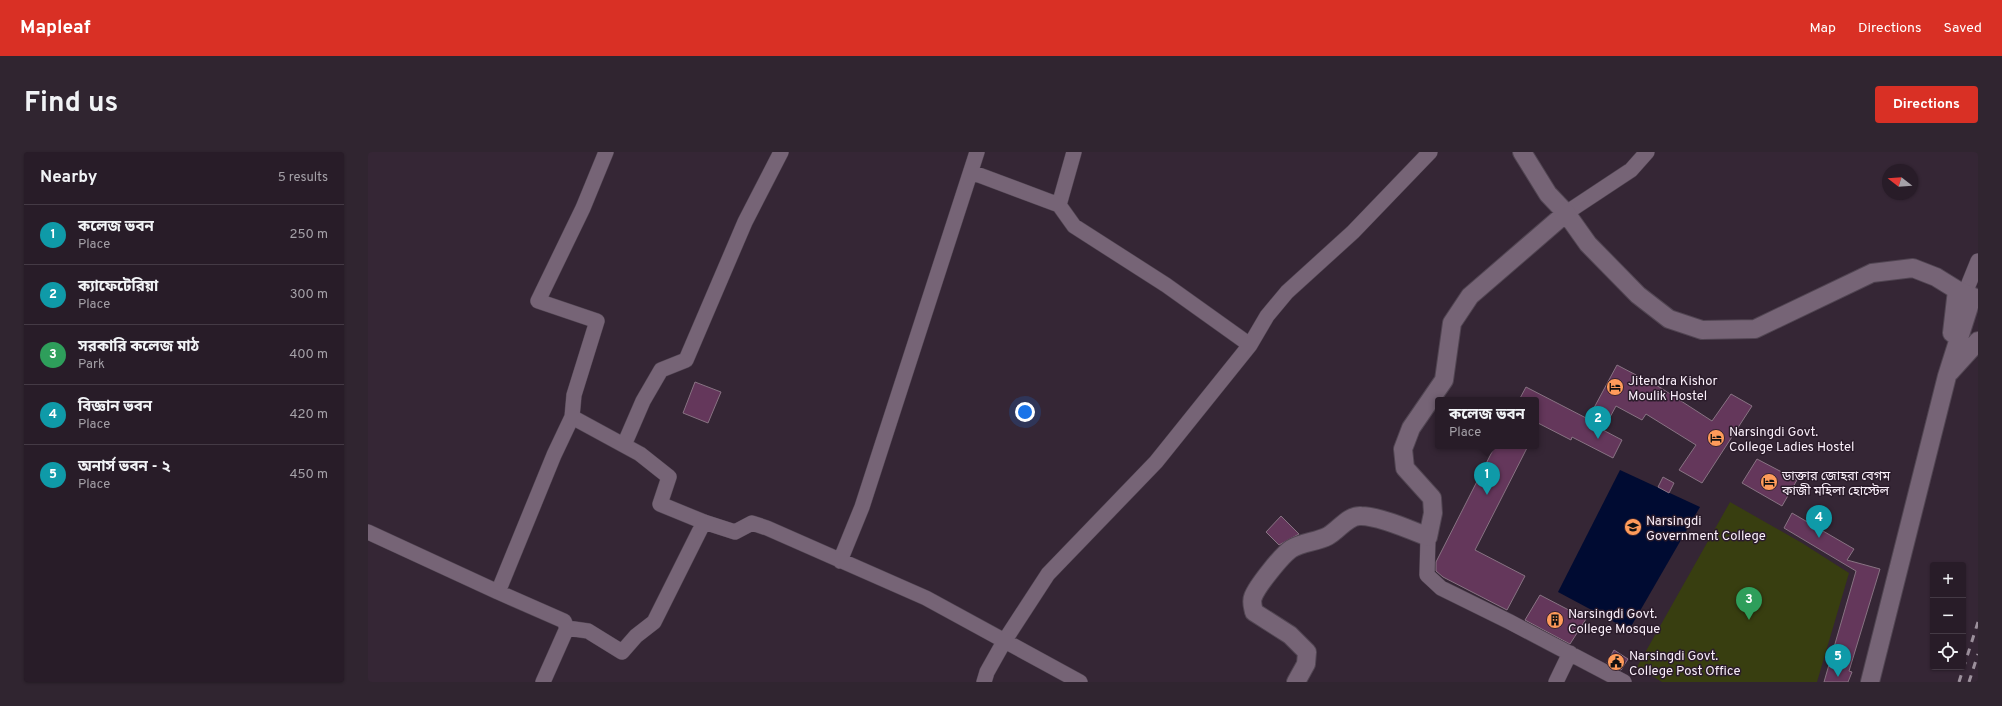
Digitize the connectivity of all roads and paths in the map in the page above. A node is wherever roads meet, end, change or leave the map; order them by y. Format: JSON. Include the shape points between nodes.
{"nodes":[{"id":1,"x":606,"y":152,"type":"edge"},
{"id":2,"x":781,"y":152,"type":"edge"},
{"id":3,"x":977,"y":152,"type":"edge"},
{"id":4,"x":1074,"y":152,"type":"edge"},
{"id":5,"x":1430,"y":152,"type":"edge"},
{"id":6,"x":1522,"y":152,"type":"edge"},
{"id":7,"x":1647,"y":152,"type":"edge"},
{"id":8,"x":971,"y":172,"type":"junction"},
{"id":9,"x":1058,"y":206,"type":"junction"},
{"id":10,"x":1566,"y":213,"type":"junction"},
{"id":11,"x":1978,"y":261,"type":"edge"},
{"id":12,"x":1968,"y":295,"type":"edge"},
{"id":13,"x":1978,"y":341,"type":"edge"},
{"id":14,"x":1250,"y":345,"type":"junction"},
{"id":15,"x":1947,"y":376,"type":"junction"},
{"id":16,"x":572,"y":417,"type":"junction"},
{"id":17,"x":624,"y":445,"type":"junction"},
{"id":18,"x":704,"y":522,"type":"junction"},
{"id":19,"x":368,"y":532,"type":"edge"},
{"id":20,"x":1428,"y":538,"type":"junction"},
{"id":21,"x":840,"y":561,"type":"junction"},
{"id":22,"x":498,"y":592,"type":"junction"},
{"id":23,"x":567,"y":628,"type":"junction"},
{"id":24,"x":1005,"y":640,"type":"junction"},
{"id":25,"x":1570,"y":653,"type":"junction"},
{"id":26,"x":542,"y":682,"type":"edge"},
{"id":27,"x":984,"y":682,"type":"edge"},
{"id":28,"x":1080,"y":682,"type":"edge"},
{"id":29,"x":1296,"y":682,"type":"edge"},
{"id":30,"x":1556,"y":682,"type":"edge"},
{"id":31,"x":1624,"y":682,"type":"edge"},
{"id":32,"x":1870,"y":682,"type":"edge"}],
"edges":[{"from":1,"to":16,"type":"street","via":[[583,208],[538,301],[598,321],[574,395]]},
{"from":2,"to":17,"type":"street","via":[[745,222],[686,360],[661,370],[643,401]]},
{"from":3,"to":8,"type":"street"},
{"from":4,"to":9,"type":"street"},
{"from":5,"to":14,"type":"street","via":[[1353,232],[1287,292]]},
{"from":6,"to":10,"type":"street","via":[[1548,194]]},
{"from":7,"to":10,"type":"street","via":[[1631,170]]},
{"from":8,"to":9,"type":"street"},
{"from":8,"to":21,"type":"street","via":[[862,507]]},
{"from":9,"to":14,"type":"street","via":[[1074,226],[1166,285]]},
{"from":10,"to":12,"type":"street","via":[[1588,244],[1638,295],[1669,319],[1702,330],[1755,329],[1872,273],[1913,268],[1936,277]]},
{"from":10,"to":20,"type":"street","via":[[1470,296],[1452,323],[1444,380],[1411,428],[1403,449],[1405,468],[1432,498],[1433,513]]},
{"from":11,"to":12,"type":"street"},
{"from":12,"to":15,"type":"street"},
{"from":13,"to":15,"type":"street"},
{"from":14,"to":24,"type":"street","via":[[1156,462],[1048,574]]},
{"from":15,"to":32,"type":"street"},
{"from":16,"to":17,"type":"street"},
{"from":16,"to":22,"type":"street","via":[[551,461]]},
{"from":17,"to":18,"type":"street","via":[[669,477],[660,504]]},
{"from":18,"to":21,"type":"street","via":[[735,532],[752,523]]},
{"from":18,"to":23,"type":"street","via":[[654,622],[636,636],[622,652],[588,631]]},
{"from":19,"to":22,"type":"street"},
{"from":20,"to":25,"type":"street","via":[[1427,574],[1441,588]]},
{"from":20,"to":29,"type":"street","via":[[1404,527],[1361,516],[1350,518],[1326,537],[1308,541],[1281,557],[1253,596],[1252,604],[1254,612],[1290,635],[1307,652],[1306,664]]},
{"from":21,"to":24,"type":"street","via":[[926,598]]},
{"from":22,"to":23,"type":"street","via":[[564,621]]},
{"from":23,"to":26,"type":"street"},
{"from":24,"to":27,"type":"street"},
{"from":24,"to":28,"type":"street"},
{"from":25,"to":30,"type":"street"},
{"from":25,"to":31,"type":"street"}]}
